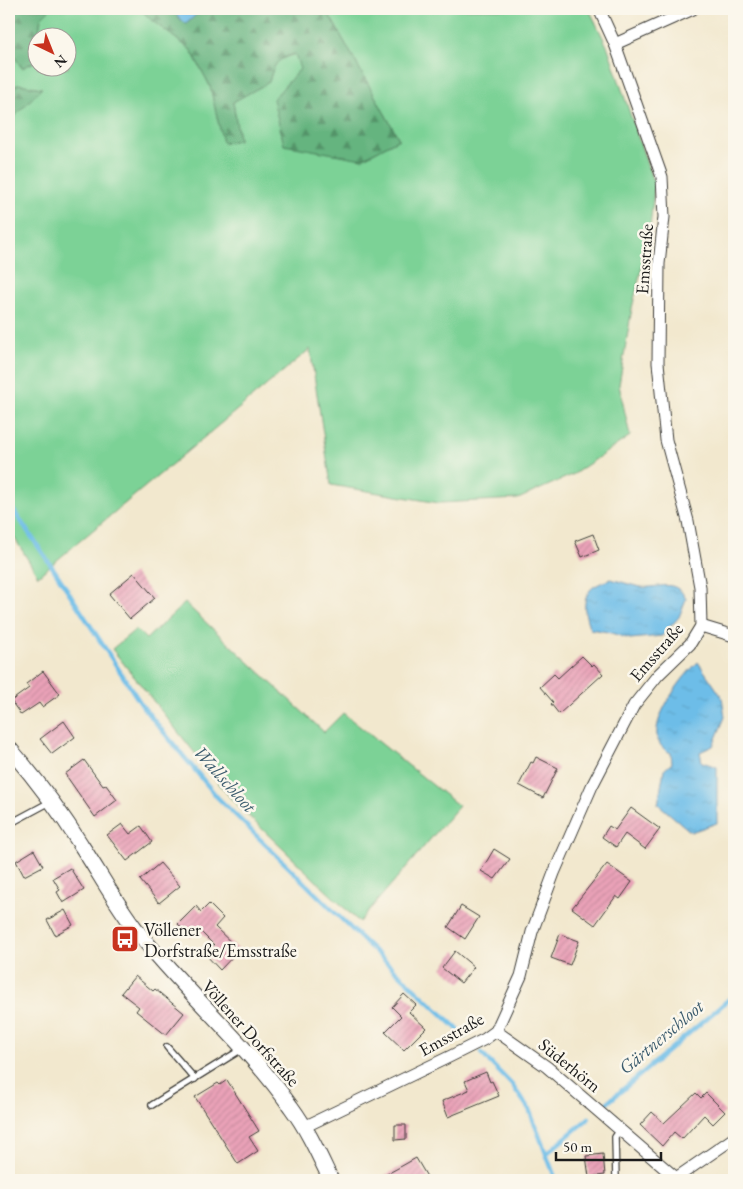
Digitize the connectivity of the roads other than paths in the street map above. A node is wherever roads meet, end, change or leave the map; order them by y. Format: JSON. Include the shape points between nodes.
{"nodes":[{"id":1,"x":599,"y":9,"type":"edge"},
{"id":2,"x":693,"y":9,"type":"edge"},
{"id":3,"x":615,"y":44,"type":"junction"},
{"id":4,"x":701,"y":626,"type":"junction"},
{"id":5,"x":734,"y":636,"type":"edge"},
{"id":6,"x":9,"y":748,"type":"edge"},
{"id":7,"x":52,"y":801,"type":"junction"},
{"id":8,"x":9,"y":824,"type":"edge"},
{"id":9,"x":496,"y":1031,"type":"junction"},
{"id":10,"x":167,"y":1047,"type":"dead end"},
{"id":11,"x":242,"y":1049,"type":"junction"},
{"id":12,"x":195,"y":1079,"type":"junction"},
{"id":13,"x":152,"y":1105,"type":"dead end"},
{"id":14,"x":304,"y":1127,"type":"junction"},
{"id":15,"x":620,"y":1130,"type":"junction"},
{"id":16,"x":734,"y":1138,"type":"edge"},
{"id":17,"x":676,"y":1179,"type":"edge"},
{"id":18,"x":331,"y":1180,"type":"edge"},
{"id":19,"x":616,"y":1180,"type":"edge"}],
"edges":[{"from":1,"to":3,"type":"street","name":"Emsstraße"},
{"from":2,"to":3,"type":"street"},
{"from":3,"to":4,"type":"street","name":"Emsstraße","via":[[662,177],[664,217],[659,264],[658,363],[666,440],[688,521],[700,587]]},
{"from":4,"to":5,"type":"street"},
{"from":4,"to":9,"type":"street","name":"Emsstraße","via":[[690,644],[658,675],[634,705],[592,786],[554,873],[532,932],[521,976]]},
{"from":6,"to":7,"type":"street","name":"Völlener Dorfstraße"},
{"from":7,"to":8,"type":"lane"},
{"from":7,"to":11,"type":"street","name":"Völlener Dorfstraße","via":[[136,930]]},
{"from":9,"to":14,"type":"street","name":"Emsstraße"},
{"from":9,"to":15,"type":"street","name":"Süderhörn","via":[[547,1066]]},
{"from":10,"to":12,"type":"lane"},
{"from":11,"to":12,"type":"lane"},
{"from":11,"to":14,"type":"street","name":"Völlener Dorfstraße","via":[[280,1092]]},
{"from":12,"to":13,"type":"lane"},
{"from":14,"to":18,"type":"street","name":"Völlener Dorfstraße"},
{"from":15,"to":17,"type":"street","name":"Süderhörn"},
{"from":15,"to":19,"type":"lane","via":[[615,1137]]},
{"from":16,"to":17,"type":"street","name":"Süderhörn"}]}
